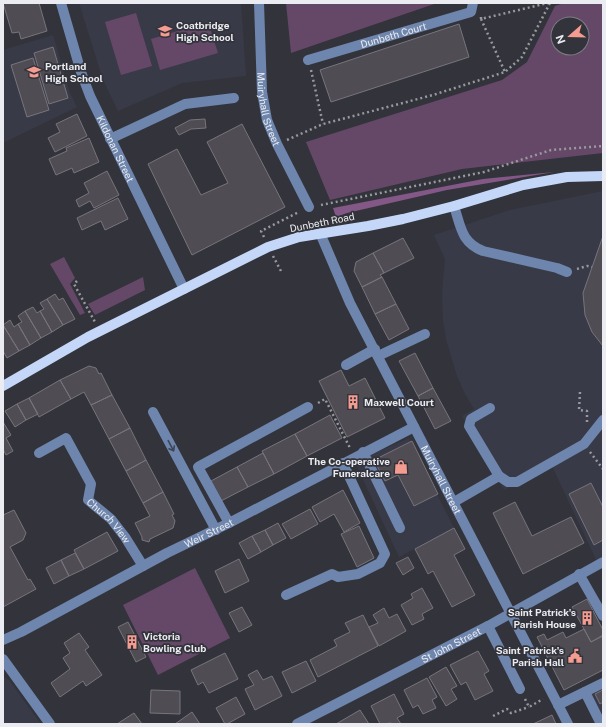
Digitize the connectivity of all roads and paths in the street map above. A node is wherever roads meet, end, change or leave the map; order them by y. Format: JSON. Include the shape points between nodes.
{"nodes":[{"id":1,"x":259,"y":3,"type":"edge"},
{"id":2,"x":473,"y":3,"type":"edge"},
{"id":3,"x":550,"y":3,"type":"edge"},
{"id":4,"x":62,"y":4,"type":"edge"},
{"id":5,"x":480,"y":14,"type":"dead end"},
{"id":6,"x":481,"y":19,"type":"junction"},
{"id":7,"x":308,"y":60,"type":"joint"},
{"id":8,"x":505,"y":72,"type":"junction"},
{"id":9,"x":234,"y":98,"type":"dead end"},
{"id":10,"x":323,"y":124,"type":"junction"},
{"id":11,"x":110,"y":139,"type":"junction"},
{"id":12,"x":277,"y":144,"type":"junction"},
{"id":13,"x":603,"y":146,"type":"edge"},
{"id":14,"x":603,"y":176,"type":"edge"},
{"id":15,"x":454,"y":206,"type":"junction"},
{"id":16,"x":309,"y":207,"type":"junction"},
{"id":17,"x":320,"y":233,"type":"junction"},
{"id":18,"x":268,"y":247,"type":"junction"},
{"id":19,"x":280,"y":269,"type":"dead end"},
{"id":20,"x":567,"y":272,"type":"dead end"},
{"id":21,"x":282,"y":273,"type":"dead end"},
{"id":22,"x":77,"y":281,"type":"dead end"},
{"id":23,"x":184,"y":289,"type":"junction"},
{"id":24,"x":100,"y":331,"type":"junction"},
{"id":25,"x":425,"y":334,"type":"dead end"},
{"id":26,"x":376,"y":352,"type":"junction"},
{"id":27,"x":346,"y":365,"type":"dead end"},
{"id":28,"x":3,"y":386,"type":"edge"},
{"id":29,"x":580,"y":392,"type":"dead end"},
{"id":30,"x":308,"y":408,"type":"joint"},
{"id":31,"x":490,"y":408,"type":"dead end"},
{"id":32,"x":153,"y":412,"type":"dead end"},
{"id":33,"x":603,"y":420,"type":"edge"},
{"id":34,"x":591,"y":423,"type":"dead end"},
{"id":35,"x":414,"y":427,"type":"junction"},
{"id":36,"x":584,"y":444,"type":"junction"},
{"id":37,"x":39,"y":453,"type":"dead end"},
{"id":38,"x":359,"y":455,"type":"junction"},
{"id":39,"x":343,"y":463,"type":"junction"},
{"id":40,"x":603,"y":469,"type":"edge"},
{"id":41,"x":499,"y":476,"type":"junction"},
{"id":42,"x":454,"y":502,"type":"junction"},
{"id":43,"x":229,"y":523,"type":"junction"},
{"id":44,"x":400,"y":528,"type":"dead end"},
{"id":45,"x":216,"y":530,"type":"junction"},
{"id":46,"x":603,"y":562,"type":"edge"},
{"id":47,"x":143,"y":566,"type":"junction"},
{"id":48,"x":579,"y":574,"type":"junction"},
{"id":49,"x":286,"y":595,"type":"dead end"},
{"id":50,"x":511,"y":614,"type":"junction"},
{"id":51,"x":603,"y":616,"type":"edge"},
{"id":52,"x":488,"y":626,"type":"junction"},
{"id":53,"x":3,"y":640,"type":"edge"},
{"id":54,"x":4,"y":663,"type":"edge"},
{"id":55,"x":603,"y":683,"type":"edge"},
{"id":56,"x":520,"y":689,"type":"dead end"},
{"id":57,"x":585,"y":692,"type":"junction"},
{"id":58,"x":547,"y":697,"type":"dead end"},
{"id":59,"x":533,"y":705,"type":"dead end"},
{"id":60,"x":558,"y":705,"type":"junction"},
{"id":61,"x":529,"y":707,"type":"dead end"},
{"id":62,"x":493,"y":716,"type":"dead end"},
{"id":63,"x":50,"y":724,"type":"edge"},
{"id":64,"x":297,"y":724,"type":"edge"},
{"id":65,"x":568,"y":724,"type":"edge"},
{"id":66,"x":601,"y":724,"type":"edge"}],
"edges":[{"from":1,"to":12,"type":"street","name":"Muiryhall Street","via":[[262,92],[267,120]]},
{"from":2,"to":7,"type":"street","name":"Dunbeth Court","via":[[471,12]]},
{"from":3,"to":6,"type":"path"},
{"from":3,"to":8,"type":"path","via":[[522,57]]},
{"from":4,"to":11,"type":"street","name":"Kildonan Street","via":[[81,72]]},
{"from":5,"to":6,"type":"path"},
{"from":6,"to":8,"type":"path"},
{"from":7,"to":10,"type":"path"},
{"from":8,"to":10,"type":"path","via":[[433,95]]},
{"from":9,"to":11,"type":"street","via":[[185,104]]},
{"from":10,"to":12,"type":"path"},
{"from":11,"to":23,"type":"street","name":"Kildonan Street"},
{"from":12,"to":16,"type":"street","name":"Muiryhall Street"},
{"from":13,"to":16,"type":"path","via":[[551,150],[484,172]]},
{"from":14,"to":15,"type":"main road","name":"Dunbeth Road","via":[[545,180]]},
{"from":15,"to":17,"type":"main road","name":"Dunbeth Road","via":[[368,226]]},
{"from":15,"to":20,"type":"street","via":[[466,241],[473,247]]},
{"from":16,"to":18,"type":"path","via":[[261,231]]},
{"from":17,"to":18,"type":"main road","name":"Dunbeth Road"},
{"from":17,"to":26,"type":"street","name":"Muiryhall Street","via":[[350,303]]},
{"from":18,"to":23,"type":"main road","name":"Dunbeth Road"},
{"from":19,"to":21,"type":"path"},
{"from":22,"to":24,"type":"path","via":[[74,284]]},
{"from":23,"to":24,"type":"main road","name":"Dunbeth Road"},
{"from":24,"to":28,"type":"main road","name":"Dunbeth Road"},
{"from":25,"to":26,"type":"street"},
{"from":26,"to":27,"type":"street"},
{"from":26,"to":35,"type":"street","name":"Muiryhall Street"},
{"from":29,"to":34,"type":"path","via":[[579,410],[587,411],[587,422]]},
{"from":30,"to":38,"type":"path","via":[[325,399]]},
{"from":30,"to":43,"type":"street","via":[[198,467]]},
{"from":31,"to":41,"type":"street","via":[[471,419],[469,426]]},
{"from":32,"to":45,"type":"street","one_way":true},
{"from":33,"to":36,"type":"street"},
{"from":35,"to":38,"type":"street","name":"Weir Street"},
{"from":35,"to":42,"type":"street","name":"Muiryhall Street"},
{"from":36,"to":40,"type":"path"},
{"from":36,"to":41,"type":"street","via":[[517,482],[508,482]]},
{"from":37,"to":47,"type":"street","name":"Church View","via":[[66,438],[91,484],[88,500],[111,519]]},
{"from":38,"to":39,"type":"street","name":"Weir Street"},
{"from":38,"to":44,"type":"street"},
{"from":39,"to":43,"type":"street","name":"Weir Street"},
{"from":39,"to":49,"type":"street","via":[[384,554],[380,563],[358,574],[338,577],[332,574]]},
{"from":41,"to":42,"type":"street"},
{"from":42,"to":50,"type":"street","name":"Muiryhall Street"},
{"from":43,"to":45,"type":"street","name":"Weir Street"},
{"from":45,"to":47,"type":"street","name":"Weir Street"},
{"from":46,"to":48,"type":"street","name":"St John Street"},
{"from":47,"to":53,"type":"street","name":"Weir Street"},
{"from":48,"to":50,"type":"street","name":"St John Street"},
{"from":48,"to":51,"type":"street"},
{"from":50,"to":52,"type":"street","name":"St John Street"},
{"from":50,"to":60,"type":"street","name":"Muiryhall Street"},
{"from":52,"to":56,"type":"street"},
{"from":52,"to":64,"type":"street","name":"St John Street"},
{"from":54,"to":63,"type":"street"},
{"from":55,"to":57,"type":"street"},
{"from":57,"to":60,"type":"street"},
{"from":57,"to":66,"type":"street"},
{"from":58,"to":59,"type":"path"},
{"from":60,"to":65,"type":"street","name":"Muiryhall Street"},
{"from":61,"to":62,"type":"path","via":[[511,713],[507,709]]}]}
